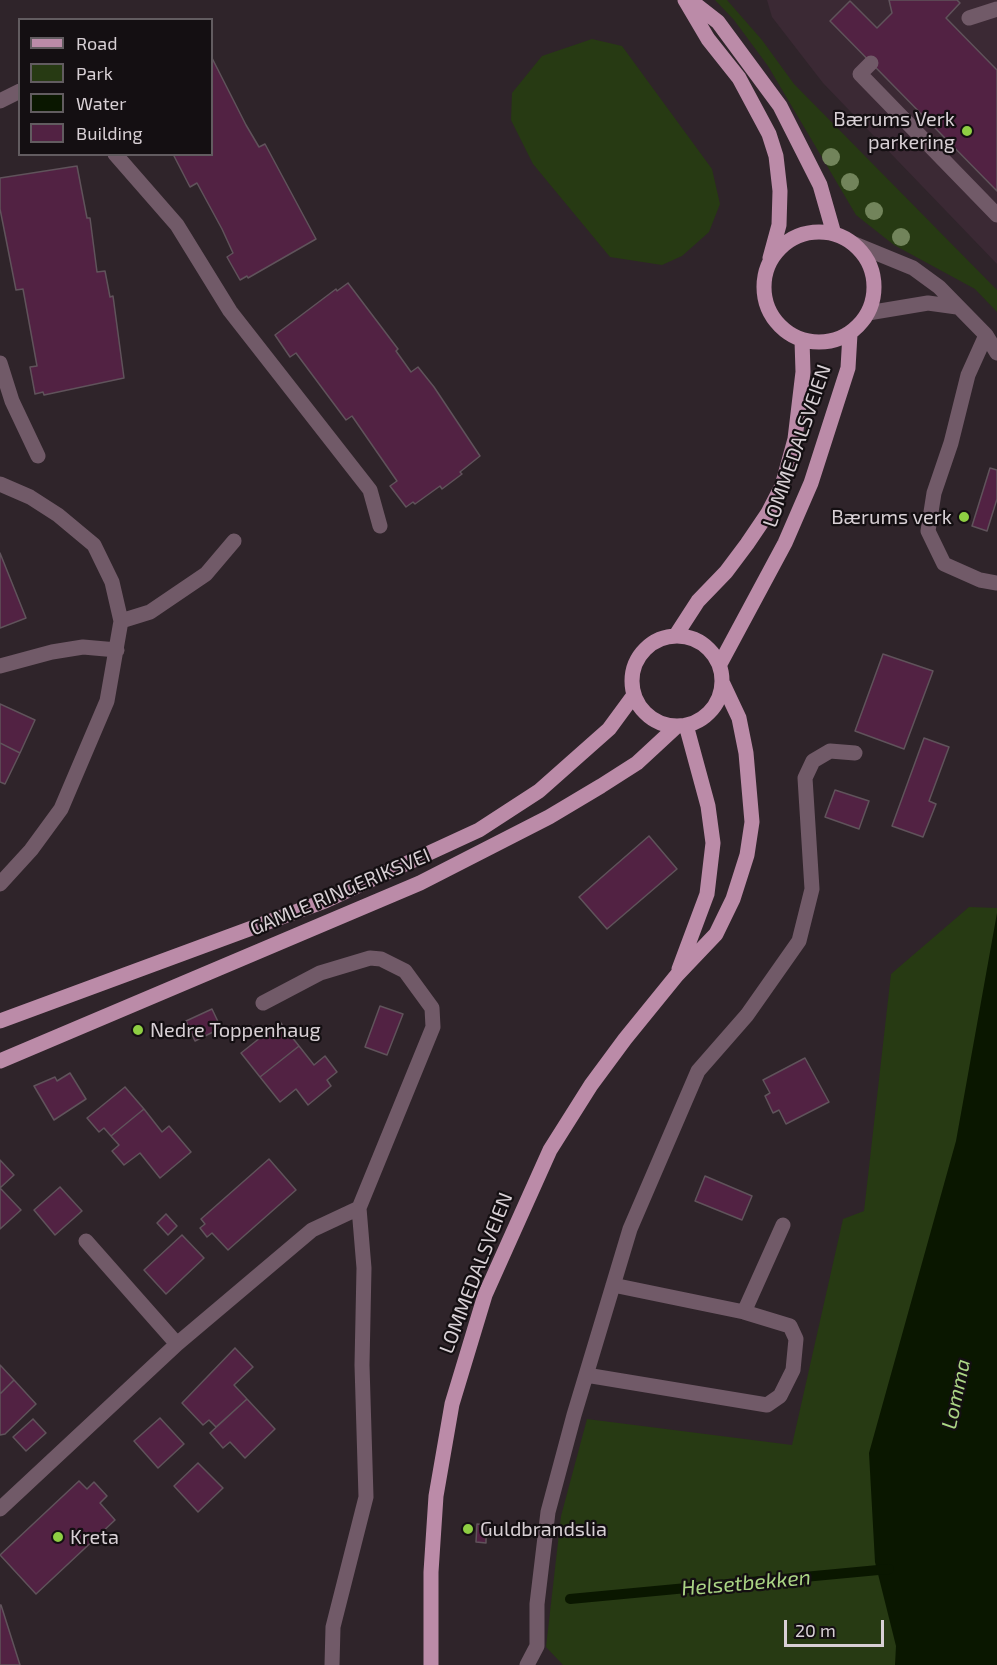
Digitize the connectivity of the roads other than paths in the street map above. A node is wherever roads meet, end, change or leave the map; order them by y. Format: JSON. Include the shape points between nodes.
{"nodes":[{"id":1,"x":684,"y":0,"type":"edge"},
{"id":2,"x":690,"y":0,"type":"edge"},
{"id":3,"x":997,"y":9,"type":"edge"},
{"id":4,"x":969,"y":18,"type":"dead end"},
{"id":5,"x":871,"y":63,"type":"dead end"},
{"id":6,"x":18,"y":92,"type":"edge"},
{"id":7,"x":0,"y":100,"type":"edge"},
{"id":8,"x":117,"y":156,"type":"edge"},
{"id":9,"x":997,"y":215,"type":"edge"},
{"id":10,"x":834,"y":234,"type":"junction"},
{"id":11,"x":852,"y":243,"type":"junction"},
{"id":12,"x":769,"y":265,"type":"junction"},
{"id":13,"x":957,"y":307,"type":"junction"},
{"id":14,"x":868,"y":313,"type":"junction"},
{"id":15,"x":850,"y":334,"type":"junction"},
{"id":16,"x":987,"y":335,"type":"junction"},
{"id":17,"x":802,"y":340,"type":"junction"},
{"id":18,"x":997,"y":353,"type":"edge"},
{"id":19,"x":0,"y":363,"type":"edge"},
{"id":20,"x":38,"y":456,"type":"dead end"},
{"id":21,"x":0,"y":484,"type":"edge"},
{"id":22,"x":380,"y":526,"type":"dead end"},
{"id":23,"x":234,"y":542,"type":"dead end"},
{"id":24,"x":997,"y":583,"type":"edge"},
{"id":25,"x":121,"y":621,"type":"junction"},
{"id":26,"x":676,"y":635,"type":"junction"},
{"id":27,"x":117,"y":650,"type":"junction"},
{"id":28,"x":720,"y":664,"type":"junction"},
{"id":29,"x":0,"y":666,"type":"edge"},
{"id":30,"x":723,"y":684,"type":"junction"},
{"id":31,"x":634,"y":695,"type":"junction"},
{"id":32,"x":681,"y":726,"type":"junction"},
{"id":33,"x":855,"y":753,"type":"dead end"},
{"id":34,"x":0,"y":884,"type":"edge"},
{"id":35,"x":677,"y":975,"type":"junction"},
{"id":36,"x":263,"y":1003,"type":"dead end"},
{"id":37,"x":0,"y":1021,"type":"edge"},
{"id":38,"x":0,"y":1061,"type":"edge"},
{"id":39,"x":358,"y":1208,"type":"junction"},
{"id":40,"x":783,"y":1225,"type":"dead end"},
{"id":41,"x":86,"y":1241,"type":"dead end"},
{"id":42,"x":613,"y":1286,"type":"junction"},
{"id":43,"x":744,"y":1312,"type":"junction"},
{"id":44,"x":177,"y":1344,"type":"junction"},
{"id":45,"x":586,"y":1375,"type":"junction"},
{"id":46,"x":0,"y":1509,"type":"edge"},
{"id":47,"x":332,"y":1665,"type":"edge"},
{"id":48,"x":431,"y":1665,"type":"edge"},
{"id":49,"x":527,"y":1665,"type":"edge"}],
"edges":[{"from":1,"to":12,"type":"main road","via":[[748,93],[769,134],[780,191],[778,225]]},
{"from":2,"to":10,"type":"main road","via":[[718,22],[780,106],[820,185]]},
{"from":3,"to":4,"type":"street"},
{"from":5,"to":9,"type":"street","via":[[860,74]]},
{"from":6,"to":7,"type":"street"},
{"from":8,"to":22,"type":"street","via":[[177,225],[230,311],[370,490]]},
{"from":10,"to":11,"type":"main road"},
{"from":10,"to":12,"type":"main road","via":[[814,232],[796,237],[780,249]]},
{"from":11,"to":13,"type":"street","via":[[913,268],[939,287]]},
{"from":11,"to":14,"type":"main road","via":[[869,262],[875,288]]},
{"from":12,"to":17,"type":"main road","via":[[764,287],[768,310],[782,329]]},
{"from":13,"to":14,"type":"street","via":[[928,303]]},
{"from":13,"to":16,"type":"street"},
{"from":14,"to":15,"type":"main road"},
{"from":15,"to":17,"type":"main road","via":[[827,342]]},
{"from":15,"to":28,"type":"main road","name":"LOMMEDALSVEIEN","via":[[848,368],[811,483],[785,543]]},
{"from":16,"to":18,"type":"street"},
{"from":16,"to":24,"type":"street","via":[[968,375],[934,493],[928,531],[944,564]]},
{"from":17,"to":26,"type":"main road","name":"LOMMEDALSVEIEN","via":[[803,372],[795,439],[782,486],[747,544],[698,601]]},
{"from":19,"to":20,"type":"street","via":[[12,401]]},
{"from":21,"to":25,"type":"street","via":[[58,514],[93,545],[112,582]]},
{"from":23,"to":25,"type":"street","via":[[206,574],[150,612]]},
{"from":25,"to":27,"type":"street"},
{"from":26,"to":28,"type":"main road","via":[[694,638],[710,649]]},
{"from":26,"to":31,"type":"main road","via":[[656,641],[640,654],[632,674]]},
{"from":27,"to":29,"type":"street","via":[[83,647]]},
{"from":27,"to":34,"type":"street","via":[[107,701],[61,809]]},
{"from":28,"to":30,"type":"main road"},
{"from":30,"to":32,"type":"main road","via":[[717,703],[704,717]]},
{"from":30,"to":35,"type":"main road","name":"LOMMEDALSVEIEN","via":[[739,718],[746,753],[752,822],[747,855],[733,899],[716,934]]},
{"from":31,"to":32,"type":"main road","via":[[644,711],[658,722]]},
{"from":31,"to":37,"type":"main road","name":"GAMLE RINGERIKSVEI","via":[[609,729],[539,791],[460,840],[326,902]]},
{"from":32,"to":35,"type":"main road","name":"LOMMEDALSVEIEN","via":[[708,806],[712,843],[707,894]]},
{"from":32,"to":38,"type":"main road","name":"GAMLE RINGERIKSVEI","via":[[637,763],[584,796],[420,883]]},
{"from":33,"to":42,"type":"street","via":[[830,751],[813,761],[805,778],[812,889],[799,942],[747,1015],[698,1071],[630,1229]]},
{"from":35,"to":48,"type":"main road","name":"LOMMEDALSVEIEN","via":[[591,1085],[550,1150],[485,1295],[452,1404],[436,1496],[431,1561]]},
{"from":36,"to":39,"type":"street","via":[[320,973],[370,958],[397,965],[419,987],[432,1008],[433,1027]]},
{"from":39,"to":44,"type":"street","via":[[312,1230]]},
{"from":39,"to":47,"type":"street","via":[[364,1268],[366,1497],[333,1627]]},
{"from":40,"to":43,"type":"street"},
{"from":41,"to":44,"type":"street"},
{"from":42,"to":43,"type":"street"},
{"from":42,"to":45,"type":"street"},
{"from":43,"to":45,"type":"street","via":[[790,1326],[796,1339],[793,1370],[780,1396],[767,1404]]},
{"from":44,"to":46,"type":"street"},
{"from":45,"to":49,"type":"street","via":[[548,1512],[537,1604],[537,1646]]}]}
